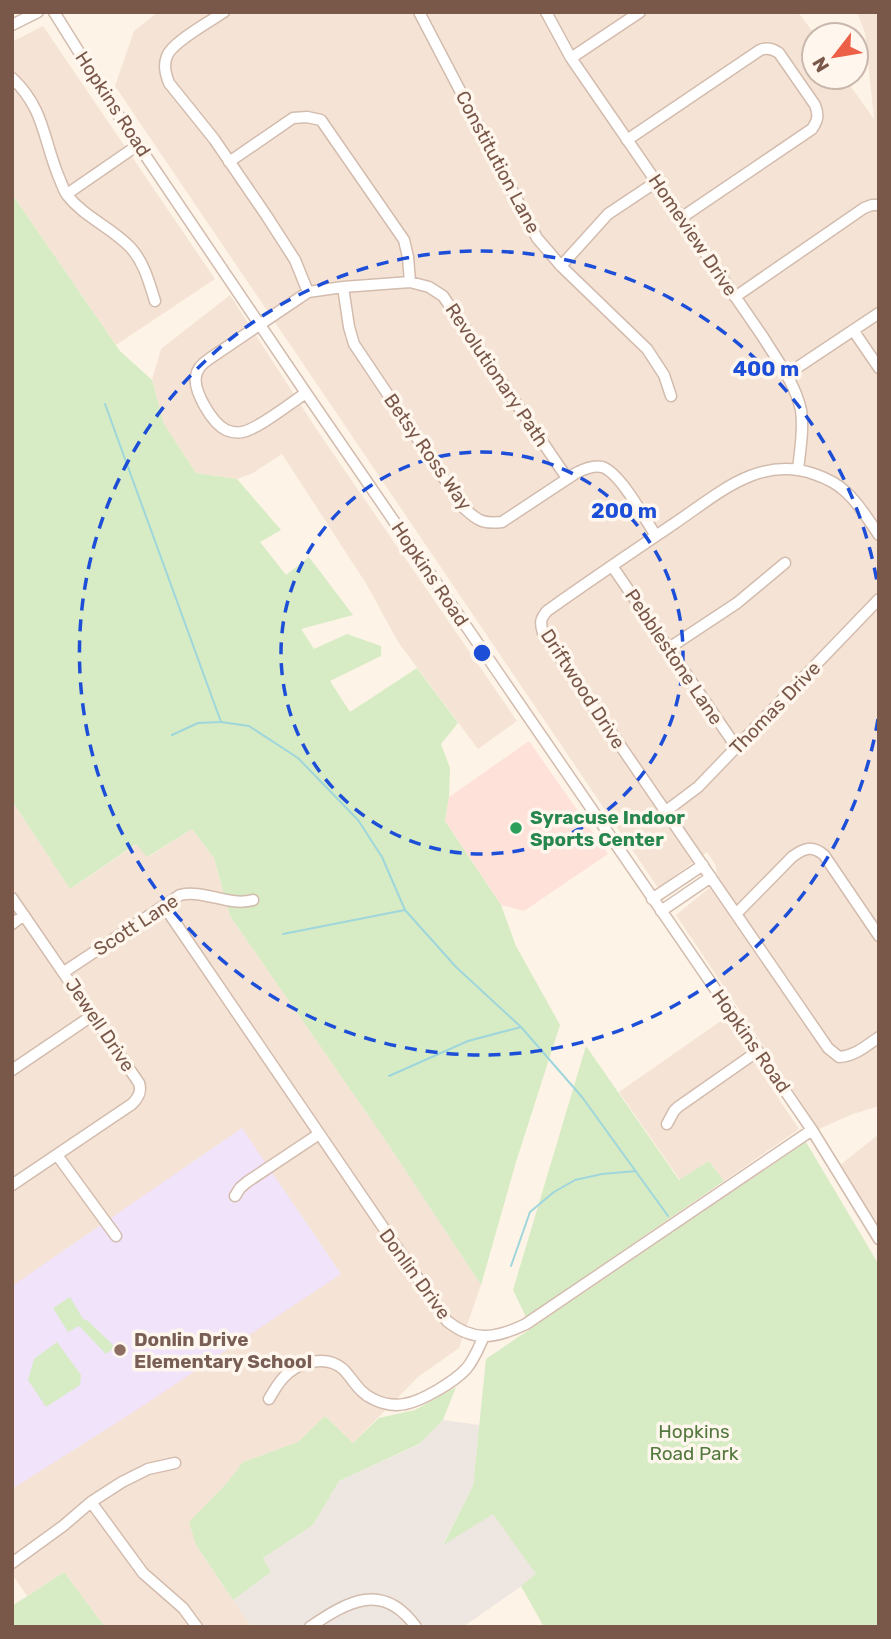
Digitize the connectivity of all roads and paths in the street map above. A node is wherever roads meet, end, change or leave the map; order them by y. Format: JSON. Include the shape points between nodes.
{"nodes":[{"id":1,"x":38,"y":12,"type":"edge"},
{"id":2,"x":54,"y":12,"type":"edge"},
{"id":3,"x":224,"y":12,"type":"edge"},
{"id":4,"x":419,"y":12,"type":"edge"},
{"id":5,"x":546,"y":12,"type":"edge"},
{"id":6,"x":640,"y":12,"type":"edge"},
{"id":7,"x":12,"y":25,"type":"edge"},
{"id":8,"x":571,"y":58,"type":"junction"},
{"id":9,"x":12,"y":78,"type":"edge"},
{"id":10,"x":627,"y":140,"type":"junction"},
{"id":11,"x":138,"y":145,"type":"junction"},
{"id":12,"x":229,"y":162,"type":"junction"},
{"id":13,"x":656,"y":182,"type":"junction"},
{"id":14,"x":67,"y":194,"type":"junction"},
{"id":15,"x":879,"y":205,"type":"edge"},
{"id":16,"x":681,"y":218,"type":"junction"},
{"id":17,"x":561,"y":267,"type":"junction"},
{"id":18,"x":410,"y":282,"type":"junction"},
{"id":19,"x":343,"y":287,"type":"junction"},
{"id":20,"x":308,"y":292,"type":"junction"},
{"id":21,"x":735,"y":297,"type":"junction"},
{"id":22,"x":155,"y":301,"type":"dead end"},
{"id":23,"x":879,"y":313,"type":"edge"},
{"id":24,"x":260,"y":324,"type":"junction"},
{"id":25,"x":853,"y":330,"type":"junction"},
{"id":26,"x":879,"y":368,"type":"edge"},
{"id":27,"x":786,"y":375,"type":"junction"},
{"id":28,"x":306,"y":393,"type":"junction"},
{"id":29,"x":671,"y":396,"type":"dead end"},
{"id":30,"x":798,"y":470,"type":"junction"},
{"id":31,"x":567,"y":478,"type":"junction"},
{"id":32,"x":879,"y":535,"type":"edge"},
{"id":33,"x":656,"y":536,"type":"junction"},
{"id":34,"x":785,"y":563,"type":"dead end"},
{"id":35,"x":612,"y":566,"type":"junction"},
{"id":36,"x":879,"y":599,"type":"edge"},
{"id":37,"x":668,"y":648,"type":"junction"},
{"id":38,"x":737,"y":748,"type":"junction"},
{"id":39,"x":666,"y":811,"type":"junction"},
{"id":40,"x":702,"y":865,"type":"junction"},
{"id":41,"x":711,"y":877,"type":"junction"},
{"id":42,"x":12,"y":898,"type":"edge"},
{"id":43,"x":652,"y":899,"type":"junction"},
{"id":44,"x":253,"y":900,"type":"dead end"},
{"id":45,"x":164,"y":906,"type":"junction"},
{"id":46,"x":661,"y":911,"type":"junction"},
{"id":47,"x":736,"y":914,"type":"junction"},
{"id":48,"x":24,"y":915,"type":"junction"},
{"id":49,"x":12,"y":924,"type":"edge"},
{"id":50,"x":879,"y":936,"type":"edge"},
{"id":51,"x":64,"y":972,"type":"junction"},
{"id":52,"x":93,"y":1015,"type":"junction"},
{"id":53,"x":879,"y":1037,"type":"edge"},
{"id":54,"x":758,"y":1051,"type":"junction"},
{"id":55,"x":12,"y":1070,"type":"edge"},
{"id":56,"x":667,"y":1124,"type":"dead end"},
{"id":57,"x":812,"y":1130,"type":"junction"},
{"id":58,"x":319,"y":1134,"type":"junction"},
{"id":59,"x":57,"y":1155,"type":"junction"},
{"id":60,"x":12,"y":1185,"type":"edge"},
{"id":61,"x":235,"y":1196,"type":"dead end"},
{"id":62,"x":116,"y":1236,"type":"dead end"},
{"id":63,"x":879,"y":1239,"type":"edge"},
{"id":64,"x":484,"y":1336,"type":"junction"},
{"id":65,"x":269,"y":1399,"type":"dead end"},
{"id":66,"x":175,"y":1464,"type":"dead end"},
{"id":67,"x":91,"y":1502,"type":"junction"},
{"id":68,"x":12,"y":1563,"type":"edge"},
{"id":69,"x":197,"y":1627,"type":"edge"},
{"id":70,"x":310,"y":1627,"type":"edge"},
{"id":71,"x":416,"y":1627,"type":"edge"}],
"edges":[{"from":1,"to":7,"type":"street"},
{"from":2,"to":11,"type":"street","name":"Hopkins Road"},
{"from":3,"to":12,"type":"street","via":[[174,46],[165,68],[169,83]]},
{"from":4,"to":17,"type":"street","name":"Constitution Lane","via":[[537,238]]},
{"from":5,"to":8,"type":"street","name":"Homeview Drive"},
{"from":6,"to":8,"type":"street"},
{"from":8,"to":10,"type":"street","name":"Homeview Drive"},
{"from":9,"to":14,"type":"street","via":[[38,113]]},
{"from":10,"to":13,"type":"street","name":"Homeview Drive"},
{"from":10,"to":16,"type":"street","via":[[760,50],[779,53],[808,95],[818,120],[812,129]]},
{"from":11,"to":14,"type":"street"},
{"from":11,"to":24,"type":"street","name":"Hopkins Road"},
{"from":12,"to":18,"type":"street","via":[[293,118],[321,120],[404,240]]},
{"from":12,"to":20,"type":"street","via":[[295,260]]},
{"from":13,"to":16,"type":"street","name":"Homeview Drive"},
{"from":13,"to":17,"type":"street","via":[[608,214]]},
{"from":14,"to":22,"type":"street","via":[[131,248],[145,270]]},
{"from":15,"to":21,"type":"street","via":[[864,208]]},
{"from":16,"to":21,"type":"street","name":"Homeview Drive"},
{"from":17,"to":29,"type":"street","name":"Constitution Lane","via":[[647,349]]},
{"from":18,"to":19,"type":"street","name":"Revolutionary Path"},
{"from":18,"to":31,"type":"street","name":"Revolutionary Path","via":[[443,296]]},
{"from":19,"to":20,"type":"street","name":"Revolutionary Path"},
{"from":19,"to":31,"type":"street","name":"Betsy Ross Way","via":[[354,344],[464,508],[476,519],[488,524],[502,522]]},
{"from":20,"to":24,"type":"street","name":"Revolutionary Path"},
{"from":21,"to":27,"type":"street","name":"Homeview Drive"},
{"from":23,"to":25,"type":"street"},
{"from":24,"to":28,"type":"street","name":"Hopkins Road"},
{"from":24,"to":28,"type":"street","name":"Revolutionary Path","via":[[198,369],[195,386],[203,402],[220,426],[241,432]]},
{"from":25,"to":26,"type":"street"},
{"from":25,"to":27,"type":"street"},
{"from":27,"to":30,"type":"street","name":"Homeview Drive","via":[[801,411]]},
{"from":28,"to":43,"type":"street","name":"Hopkins Road"},
{"from":30,"to":32,"type":"street","name":"Driftwood Drive","via":[[846,492]]},
{"from":30,"to":33,"type":"street","name":"Driftwood Drive","via":[[784,468],[746,477]]},
{"from":31,"to":33,"type":"street","name":"Betsy Ross Way","via":[[598,466],[612,472]]},
{"from":33,"to":35,"type":"street","name":"Driftwood Drive"},
{"from":34,"to":37,"type":"street","via":[[737,603]]},
{"from":35,"to":37,"type":"street","name":"Pebblestone Lane"},
{"from":35,"to":39,"type":"street","name":"Driftwood Drive","via":[[547,611],[540,624]]},
{"from":36,"to":38,"type":"street","name":"Thomas Drive"},
{"from":37,"to":38,"type":"street","name":"Pebblestone Lane"},
{"from":38,"to":39,"type":"street","name":"Thomas Drive"},
{"from":39,"to":40,"type":"street","name":"Driftwood Drive"},
{"from":40,"to":41,"type":"street","name":"Driftwood Drive"},
{"from":40,"to":43,"type":"street"},
{"from":41,"to":46,"type":"street"},
{"from":41,"to":47,"type":"street","name":"Driftwood Drive"},
{"from":42,"to":48,"type":"street","name":"Jewell Drive"},
{"from":43,"to":46,"type":"street","name":"Hopkins Road"},
{"from":44,"to":45,"type":"street","name":"Scott Lane","via":[[244,903],[187,893]]},
{"from":45,"to":51,"type":"street","name":"Scott Lane"},
{"from":45,"to":58,"type":"street","name":"Donlin Drive"},
{"from":46,"to":54,"type":"street","name":"Hopkins Road"},
{"from":47,"to":50,"type":"street","via":[[792,857],[802,850],[817,849]]},
{"from":47,"to":53,"type":"street","name":"Driftwood Drive","via":[[835,1055],[855,1054]]},
{"from":48,"to":49,"type":"street"},
{"from":48,"to":51,"type":"street","name":"Jewell Drive"},
{"from":51,"to":52,"type":"street","name":"Jewell Drive"},
{"from":52,"to":55,"type":"street"},
{"from":52,"to":59,"type":"street","name":"Jewell Drive","via":[[140,1091],[132,1104]]},
{"from":54,"to":56,"type":"street","via":[[678,1107]]},
{"from":54,"to":57,"type":"street","name":"Hopkins Road"},
{"from":57,"to":63,"type":"street","name":"Hopkins Road"},
{"from":57,"to":64,"type":"street","via":[[526,1324],[502,1335]]},
{"from":58,"to":61,"type":"street","via":[[247,1182]]},
{"from":58,"to":64,"type":"street","name":"Donlin Drive","via":[[447,1321],[457,1329]]},
{"from":59,"to":60,"type":"street","name":"Jewell Drive"},
{"from":59,"to":62,"type":"street"},
{"from":64,"to":65,"type":"street","via":[[459,1375],[404,1404],[374,1400],[340,1367],[326,1361],[301,1366],[284,1376]]},
{"from":66,"to":67,"type":"street","via":[[139,1473]]},
{"from":67,"to":68,"type":"street"},
{"from":67,"to":69,"type":"street","via":[[143,1573],[183,1608]]},
{"from":70,"to":71,"type":"street","via":[[348,1603],[378,1600],[393,1605]]}]}
